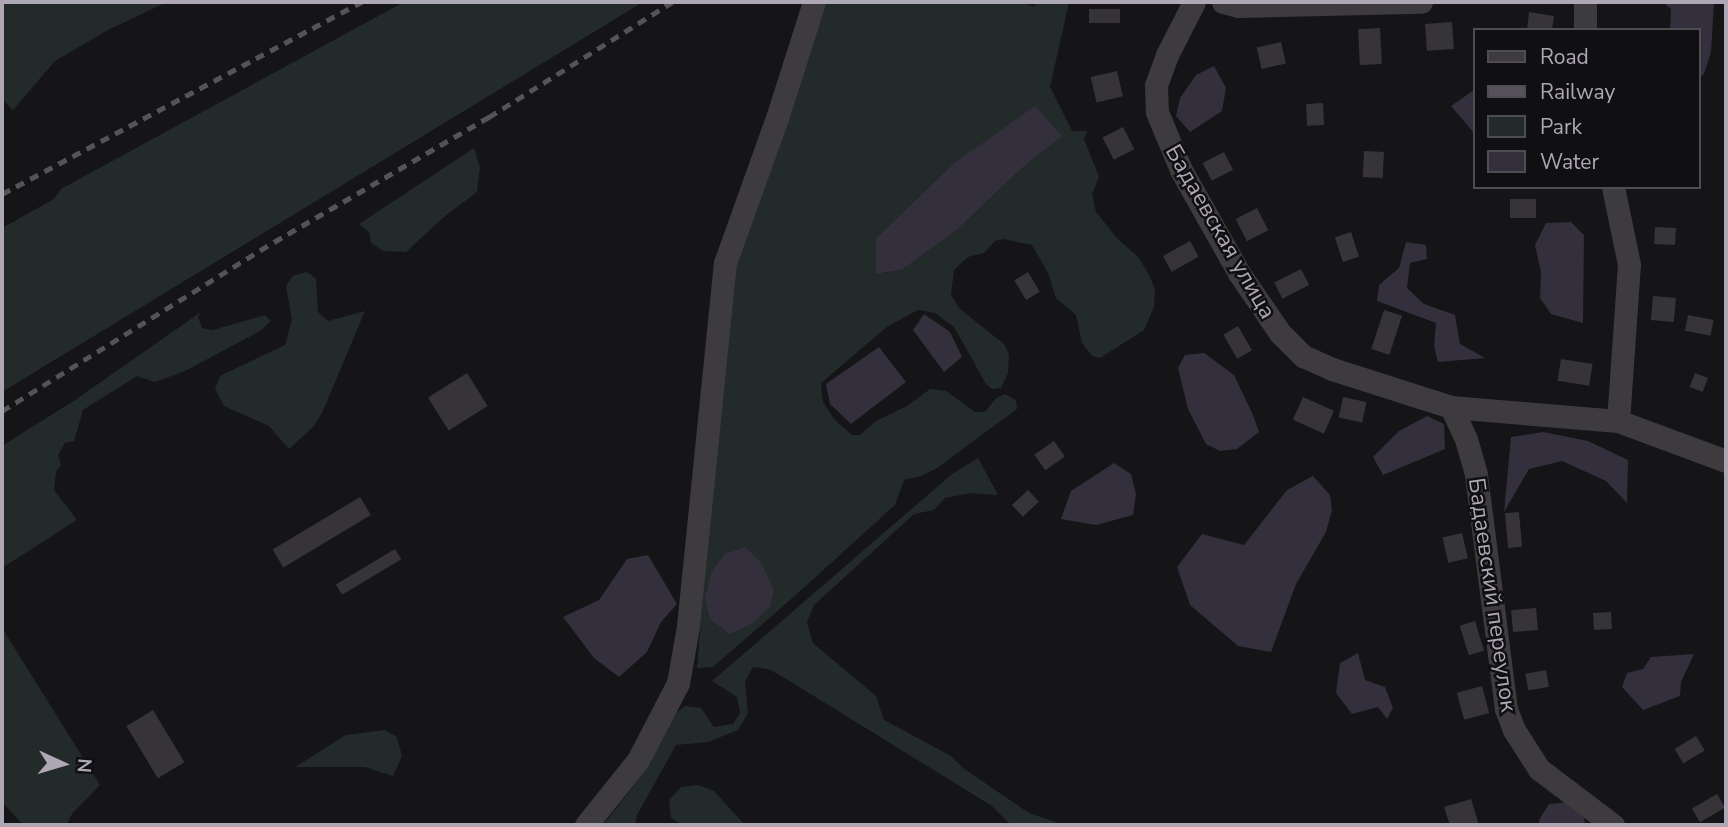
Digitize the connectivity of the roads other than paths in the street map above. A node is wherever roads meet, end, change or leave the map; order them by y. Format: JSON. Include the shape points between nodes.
{"nodes":[{"id":1,"x":814,"y":2,"type":"edge"},
{"id":2,"x":1194,"y":2,"type":"edge"},
{"id":3,"x":1223,"y":2,"type":"edge"},
{"id":4,"x":1420,"y":2,"type":"edge"},
{"id":5,"x":1585,"y":2,"type":"edge"},
{"id":6,"x":1585,"y":28,"type":"edge"},
{"id":7,"x":1613,"y":189,"type":"edge"},
{"id":8,"x":1451,"y":407,"type":"junction"},
{"id":9,"x":1618,"y":421,"type":"junction"},
{"id":10,"x":1726,"y":461,"type":"edge"},
{"id":11,"x":586,"y":825,"type":"edge"},
{"id":12,"x":1614,"y":825,"type":"edge"}],
"edges":[{"from":1,"to":11,"type":"street","via":[[725,263],[688,626],[678,683],[638,760]]},
{"from":2,"to":8,"type":"street","name":"Бадаевская улица","via":[[1156,85],[1157,112],[1181,170],[1259,306],[1303,356]]},
{"from":3,"to":4,"type":"street","via":[[1238,6]]},
{"from":5,"to":6,"type":"street"},
{"from":7,"to":9,"type":"street","via":[[1629,264]]},
{"from":8,"to":9,"type":"street","name":"Бадаевская улица"},
{"from":8,"to":12,"type":"street","name":"Бадаевский переулок","via":[[1476,475],[1506,709],[1514,730],[1539,769]]},
{"from":9,"to":10,"type":"street","name":"Бадаевская улица"}]}
